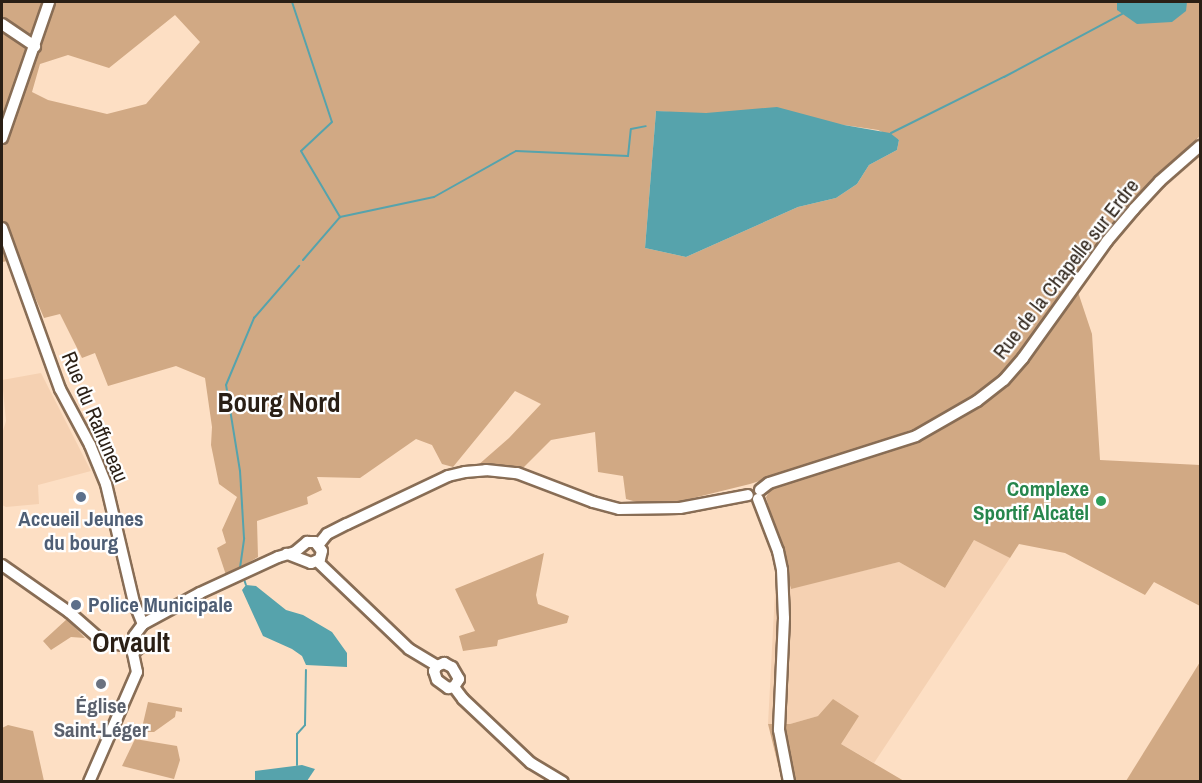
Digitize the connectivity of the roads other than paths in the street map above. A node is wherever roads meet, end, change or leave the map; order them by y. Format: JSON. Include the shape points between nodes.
{"nodes":[{"id":1,"x":49,"y":2,"type":"edge"},
{"id":2,"x":2,"y":24,"type":"edge"},
{"id":3,"x":34,"y":46,"type":"junction"},
{"id":4,"x":2,"y":138,"type":"edge"},
{"id":5,"x":1200,"y":146,"type":"edge"},
{"id":6,"x":2,"y":228,"type":"edge"},
{"id":7,"x":756,"y":495,"type":"junction"},
{"id":8,"x":319,"y":544,"type":"junction"},
{"id":9,"x":302,"y":552,"type":"junction"},
{"id":10,"x":317,"y":561,"type":"junction"},
{"id":11,"x":2,"y":565,"type":"edge"},
{"id":12,"x":143,"y":624,"type":"junction"},
{"id":13,"x":134,"y":636,"type":"junction"},
{"id":14,"x":122,"y":645,"type":"junction"},
{"id":15,"x":133,"y":653,"type":"junction"},
{"id":16,"x":89,"y":782,"type":"edge"},
{"id":17,"x":563,"y":782,"type":"edge"},
{"id":18,"x":789,"y":782,"type":"edge"}],
"edges":[{"from":1,"to":3,"type":"street"},
{"from":2,"to":3,"type":"street"},
{"from":3,"to":4,"type":"street"},
{"from":5,"to":7,"type":"street","name":"Rue de la Chapelle sur Erdre","via":[[1160,181],[1107,241],[1004,380],[977,401],[916,436],[769,483]]},
{"from":6,"to":12,"type":"street","name":"Rue du Raffuneau","via":[[60,389],[105,480],[134,602]]},
{"from":7,"to":8,"type":"street","name":"Rue de la Chapelle sur Erdre","via":[[680,508],[620,508],[593,502],[517,473],[465,472],[448,476],[327,534]]},
{"from":7,"to":18,"type":"street","via":[[782,570],[779,730]]},
{"from":8,"to":9,"type":"street","via":[[311,541]]},
{"from":8,"to":10,"type":"street","via":[[322,551]]},
{"from":9,"to":10,"type":"street","via":[[307,562]]},
{"from":9,"to":12,"type":"street","via":[[287,554],[243,573]]},
{"from":10,"to":17,"type":"street","via":[[409,650],[437,666],[444,663],[452,667],[459,679],[454,687],[463,699],[531,763]]},
{"from":11,"to":14,"type":"street","via":[[77,618],[102,641]]},
{"from":12,"to":13,"type":"street"},
{"from":13,"to":14,"type":"street","via":[[125,638]]},
{"from":13,"to":15,"type":"street","via":[[140,647]]},
{"from":14,"to":15,"type":"street","via":[[126,652]]},
{"from":15,"to":16,"type":"street","via":[[137,672]]}]}
